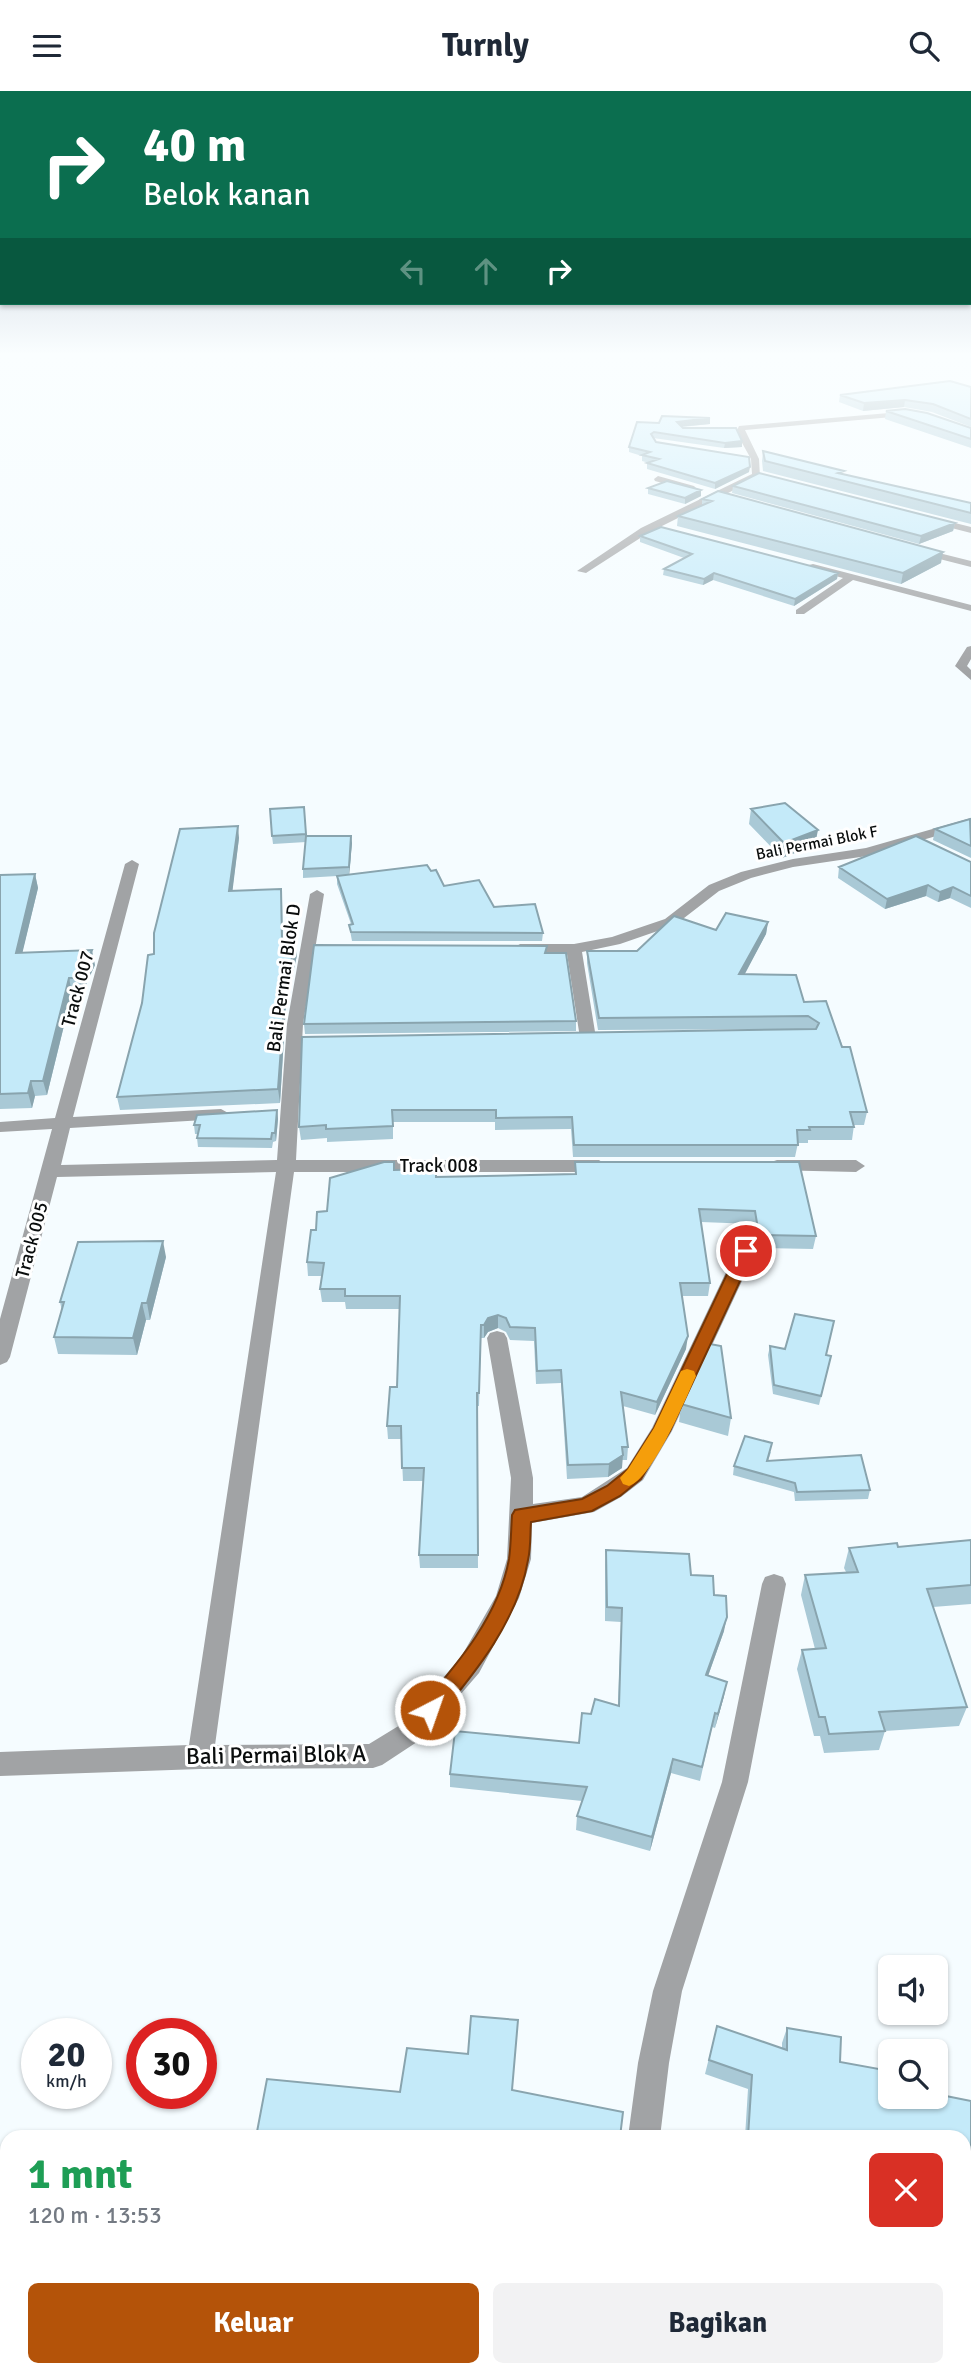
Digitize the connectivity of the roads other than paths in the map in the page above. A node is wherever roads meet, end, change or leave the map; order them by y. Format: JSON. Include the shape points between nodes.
{"nodes":[{"id":1,"x":755,"y":463,"type":"edge"},
{"id":2,"x":757,"y":475,"type":"junction"},
{"id":3,"x":769,"y":478,"type":"edge"},
{"id":4,"x":658,"y":479,"type":"dead end"},
{"id":5,"x":716,"y":495,"type":"junction"},
{"id":6,"x":729,"y":499,"type":"edge"},
{"id":7,"x":925,"y":518,"type":"edge"},
{"id":8,"x":653,"y":526,"type":"junction"},
{"id":9,"x":666,"y":529,"type":"edge"},
{"id":10,"x":970,"y":535,"type":"edge"},
{"id":11,"x":905,"y":548,"type":"edge"},
{"id":12,"x":971,"y":564,"type":"edge"},
{"id":13,"x":803,"y":565,"type":"edge"},
{"id":14,"x":582,"y":571,"type":"dead end"},
{"id":15,"x":851,"y":577,"type":"junction"},
{"id":16,"x":971,"y":605,"type":"edge"},
{"id":17,"x":800,"y":612,"type":"dead end"},
{"id":18,"x":971,"y":649,"type":"edge"},
{"id":19,"x":971,"y":677,"type":"edge"},
{"id":20,"x":971,"y":822,"type":"edge"},
{"id":21,"x":917,"y":840,"type":"junction"},
{"id":22,"x":939,"y":851,"type":"edge"},
{"id":23,"x":132,"y":864,"type":"dead end"},
{"id":24,"x":317,"y":894,"type":"dead end"},
{"id":25,"x":499,"y":949,"type":"edge"},
{"id":26,"x":574,"y":949,"type":"junction"},
{"id":27,"x":588,"y":1038,"type":"edge"},
{"id":28,"x":239,"y":1113,"type":"edge"},
{"id":29,"x":64,"y":1124,"type":"junction"},
{"id":30,"x":0,"y":1127,"type":"edge"},
{"id":31,"x":286,"y":1166,"type":"junction"},
{"id":32,"x":620,"y":1166,"type":"edge"},
{"id":33,"x":759,"y":1166,"type":"edge"},
{"id":34,"x":856,"y":1166,"type":"dead end"},
{"id":35,"x":51,"y":1171,"type":"junction"},
{"id":36,"x":746,"y":1251,"type":"dead end"},
{"id":37,"x":497,"y":1338,"type":"dead end"},
{"id":38,"x":0,"y":1357,"type":"edge"},
{"id":39,"x":522,"y":1515,"type":"junction"},
{"id":40,"x":774,"y":1584,"type":"dead end"},
{"id":41,"x":200,"y":1757,"type":"junction"},
{"id":42,"x":0,"y":1764,"type":"edge"},
{"id":43,"x":645,"y":2130,"type":"edge"}],
"edges":[{"from":1,"to":2,"type":"street"},
{"from":2,"to":3,"type":"street"},
{"from":2,"to":5,"type":"street"},
{"from":4,"to":5,"type":"street"},
{"from":5,"to":6,"type":"street"},
{"from":5,"to":8,"type":"street"},
{"from":7,"to":10,"type":"street"},
{"from":8,"to":9,"type":"street"},
{"from":8,"to":14,"type":"street"},
{"from":11,"to":12,"type":"street"},
{"from":13,"to":15,"type":"street"},
{"from":15,"to":16,"type":"street"},
{"from":15,"to":17,"type":"street"},
{"from":18,"to":19,"type":"street","via":[[961,666]]},
{"from":20,"to":21,"type":"street","name":"Bali Permai Blok F"},
{"from":21,"to":22,"type":"street"},
{"from":21,"to":26,"type":"street","name":"Bali Permai Blok F","via":[[747,876],[714,888],[661,926]]},
{"from":23,"to":29,"type":"street","name":"Track 007"},
{"from":24,"to":31,"type":"street","name":"Bali Permai Blok D","via":[[300,1042],[286,1110]]},
{"from":25,"to":26,"type":"street","name":"Bali Permai Blok F"},
{"from":26,"to":27,"type":"street"},
{"from":28,"to":29,"type":"street"},
{"from":29,"to":30,"type":"street"},
{"from":29,"to":35,"type":"street","name":"Track 005"},
{"from":31,"to":32,"type":"street","name":"Track 008"},
{"from":31,"to":35,"type":"street","name":"Track 008"},
{"from":31,"to":41,"type":"street"},
{"from":33,"to":34,"type":"street"},
{"from":35,"to":38,"type":"street","name":"Track 005"},
{"from":36,"to":39,"type":"street","via":[[661,1431],[635,1474],[586,1506]]},
{"from":37,"to":39,"type":"street","name":"Bali Permai Blok A","via":[[522,1478]]},
{"from":39,"to":41,"type":"street","name":"Bali Permai Blok A","via":[[519,1559],[507,1598],[470,1665],[414,1730],[373,1756]]},
{"from":40,"to":43,"type":"street","via":[[735,1781],[662,2013]]},
{"from":41,"to":42,"type":"street","name":"Bali Permai Blok A"}]}
